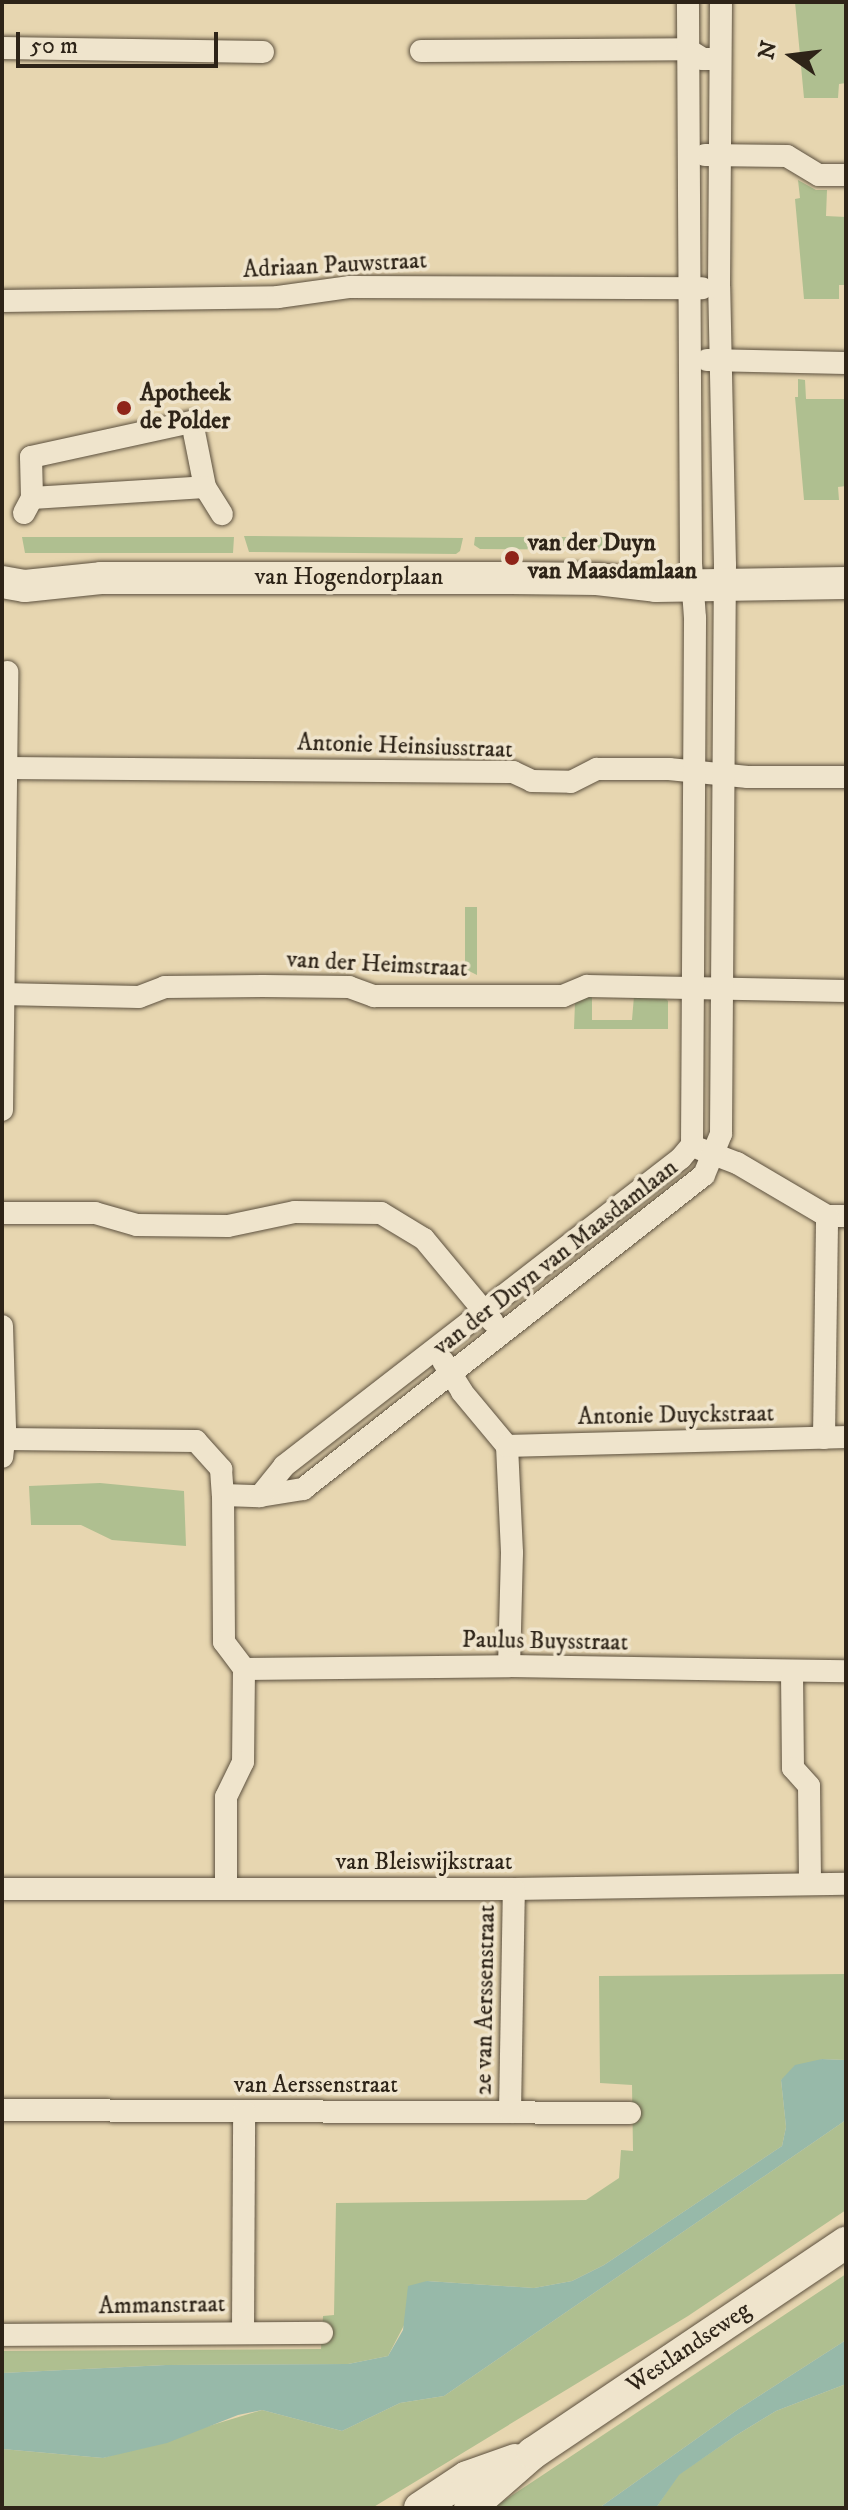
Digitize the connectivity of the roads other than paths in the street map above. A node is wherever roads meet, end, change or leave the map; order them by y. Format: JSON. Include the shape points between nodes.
{"nodes":[{"id":1,"x":688,"y":2,"type":"edge"},
{"id":2,"x":721,"y":2,"type":"edge"},
{"id":3,"x":2,"y":48,"type":"edge"},
{"id":4,"x":687,"y":49,"type":"junction"},
{"id":5,"x":421,"y":51,"type":"dead end"},
{"id":6,"x":263,"y":52,"type":"dead end"},
{"id":7,"x":720,"y":59,"type":"junction"},
{"id":8,"x":690,"y":155,"type":"junction"},
{"id":9,"x":720,"y":155,"type":"junction"},
{"id":10,"x":846,"y":175,"type":"edge"},
{"id":11,"x":688,"y":288,"type":"junction"},
{"id":12,"x":719,"y":288,"type":"junction"},
{"id":13,"x":2,"y":301,"type":"edge"},
{"id":14,"x":690,"y":360,"type":"junction"},
{"id":15,"x":720,"y":360,"type":"junction"},
{"id":16,"x":846,"y":363,"type":"edge"},
{"id":17,"x":205,"y":487,"type":"junction"},
{"id":18,"x":222,"y":514,"type":"dead end"},
{"id":19,"x":2,"y":567,"type":"edge"},
{"id":20,"x":846,"y":568,"type":"edge"},
{"id":21,"x":709,"y":575,"type":"junction"},
{"id":22,"x":101,"y":578,"type":"junction"},
{"id":23,"x":2,"y":582,"type":"edge"},
{"id":24,"x":846,"y":583,"type":"edge"},
{"id":25,"x":7,"y":672,"type":"dead end"},
{"id":26,"x":6,"y":768,"type":"junction"},
{"id":27,"x":695,"y":772,"type":"junction"},
{"id":28,"x":722,"y":774,"type":"junction"},
{"id":29,"x":846,"y":777,"type":"edge"},
{"id":30,"x":695,"y":988,"type":"junction"},
{"id":31,"x":722,"y":990,"type":"junction"},
{"id":32,"x":846,"y":991,"type":"edge"},
{"id":33,"x":2,"y":994,"type":"edge"},
{"id":34,"x":2,"y":1110,"type":"edge"},
{"id":35,"x":692,"y":1145,"type":"junction"},
{"id":36,"x":713,"y":1156,"type":"junction"},
{"id":37,"x":2,"y":1213,"type":"edge"},
{"id":38,"x":837,"y":1216,"type":"edge"},
{"id":39,"x":484,"y":1311,"type":"junction"},
{"id":40,"x":2,"y":1326,"type":"edge"},
{"id":41,"x":502,"y":1334,"type":"junction"},
{"id":42,"x":434,"y":1350,"type":"junction"},
{"id":43,"x":452,"y":1372,"type":"junction"},
{"id":44,"x":835,"y":1438,"type":"edge"},
{"id":45,"x":507,"y":1446,"type":"junction"},
{"id":46,"x":3,"y":1448,"type":"edge"},
{"id":47,"x":223,"y":1495,"type":"junction"},
{"id":48,"x":260,"y":1496,"type":"junction"},
{"id":49,"x":509,"y":1666,"type":"junction"},
{"id":50,"x":244,"y":1669,"type":"junction"},
{"id":51,"x":846,"y":1671,"type":"edge"},
{"id":52,"x":792,"y":1673,"type":"junction"},
{"id":53,"x":810,"y":1884,"type":"junction"},
{"id":54,"x":846,"y":1884,"type":"edge"},
{"id":55,"x":226,"y":1887,"type":"junction"},
{"id":56,"x":2,"y":1889,"type":"edge"},
{"id":57,"x":514,"y":1889,"type":"junction"},
{"id":58,"x":2,"y":2110,"type":"edge"},
{"id":59,"x":244,"y":2111,"type":"junction"},
{"id":60,"x":510,"y":2112,"type":"junction"},
{"id":61,"x":630,"y":2113,"type":"dead end"},
{"id":62,"x":846,"y":2243,"type":"edge"},
{"id":63,"x":243,"y":2332,"type":"junction"},
{"id":64,"x":322,"y":2333,"type":"dead end"},
{"id":65,"x":2,"y":2335,"type":"edge"},
{"id":66,"x":533,"y":2453,"type":"junction"},
{"id":67,"x":420,"y":2508,"type":"edge"},
{"id":68,"x":470,"y":2508,"type":"edge"}],
"edges":[{"from":1,"to":4,"type":"street","name":"van der Duyn van Maasdamlaan"},
{"from":2,"to":7,"type":"street","name":"van der Duyn van Maasdamlaan"},
{"from":3,"to":6,"type":"street"},
{"from":4,"to":5,"type":"street"},
{"from":4,"to":7,"type":"street","via":[[703,59]]},
{"from":4,"to":8,"type":"street","name":"van der Duyn van Maasdamlaan"},
{"from":7,"to":9,"type":"street","name":"van der Duyn van Maasdamlaan"},
{"from":8,"to":9,"type":"street"},
{"from":8,"to":11,"type":"street","name":"van der Duyn van Maasdamlaan"},
{"from":9,"to":10,"type":"street","via":[[787,156],[819,175]]},
{"from":9,"to":12,"type":"street","name":"van der Duyn van Maasdamlaan"},
{"from":11,"to":12,"type":"street","name":"Adriaan Pauwstraat"},
{"from":11,"to":13,"type":"street","name":"Adriaan Pauwstraat","via":[[350,287],[278,297]]},
{"from":11,"to":14,"type":"street","name":"van der Duyn van Maasdamlaan"},
{"from":12,"to":15,"type":"street","name":"van der Duyn van Maasdamlaan"},
{"from":14,"to":15,"type":"street"},
{"from":14,"to":21,"type":"street","name":"van der Duyn van Maasdamlaan"},
{"from":15,"to":16,"type":"street"},
{"from":15,"to":21,"type":"street","name":"van der Duyn van Maasdamlaan"},
{"from":17,"to":17,"type":"street","via":[[192,422],[28,451],[28,505]]},
{"from":17,"to":18,"type":"street"},
{"from":19,"to":22,"type":"street","name":"van Hogendorplaan","via":[[25,564]]},
{"from":20,"to":21,"type":"street","name":"van Hogendorplaan"},
{"from":21,"to":22,"type":"street","name":"van Hogendorplaan"},
{"from":21,"to":24,"type":"street","name":"van Hogendorplaan"},
{"from":21,"to":27,"type":"street","name":"van der Duyn van Maasdamlaan"},
{"from":21,"to":28,"type":"street","name":"van der Duyn van Maasdamlaan"},
{"from":22,"to":23,"type":"street","name":"van Hogendorplaan","via":[[25,586]]},
{"from":25,"to":26,"type":"street"},
{"from":26,"to":27,"type":"street","name":"Antonie Heinsiusstraat","via":[[513,772],[532,781],[571,782],[597,769]]},
{"from":26,"to":33,"type":"street"},
{"from":27,"to":28,"type":"street","name":"Antonie Heinsiusstraat"},
{"from":27,"to":30,"type":"street","name":"van der Duyn van Maasdamlaan"},
{"from":28,"to":29,"type":"street","name":"Antonie Heinsiusstraat"},
{"from":28,"to":31,"type":"street","name":"van der Duyn van Maasdamlaan"},
{"from":30,"to":31,"type":"street","name":"van der Heimstraat"},
{"from":30,"to":33,"type":"street","name":"van der Heimstraat","via":[[587,986],[563,996],[374,996],[349,987],[277,986],[165,987],[139,997]]},
{"from":30,"to":35,"type":"street","name":"van der Duyn van Maasdamlaan"},
{"from":31,"to":32,"type":"street","name":"van der Heimstraat"},
{"from":31,"to":36,"type":"street","name":"van der Duyn van Maasdamlaan","via":[[721,1134]]},
{"from":33,"to":34,"type":"street"},
{"from":35,"to":36,"type":"street"},
{"from":35,"to":39,"type":"street","name":"van der Duyn van Maasdamlaan"},
{"from":36,"to":38,"type":"street","via":[[737,1163]]},
{"from":36,"to":41,"type":"street","name":"van der Duyn van Maasdamlaan","via":[[704,1175],[676,1200]]},
{"from":37,"to":39,"type":"street","via":[[95,1213],[137,1225],[228,1226],[295,1212],[381,1213],[424,1239]]},
{"from":38,"to":44,"type":"street"},
{"from":39,"to":41,"type":"street"},
{"from":39,"to":42,"type":"street","name":"van der Duyn van Maasdamlaan"},
{"from":40,"to":46,"type":"street"},
{"from":41,"to":43,"type":"street","name":"van der Duyn van Maasdamlaan"},
{"from":42,"to":43,"type":"street"},
{"from":42,"to":48,"type":"street","name":"van der Duyn van Maasdamlaan","via":[[284,1466]]},
{"from":43,"to":45,"type":"street"},
{"from":43,"to":48,"type":"street","name":"van der Duyn van Maasdamlaan","via":[[303,1489]]},
{"from":44,"to":45,"type":"street","name":"Antonie Duyckstraat"},
{"from":45,"to":49,"type":"street","via":[[512,1553]]},
{"from":46,"to":47,"type":"street","via":[[196,1441],[221,1469]]},
{"from":47,"to":48,"type":"street","name":"van der Duyn van Maasdamlaan"},
{"from":47,"to":50,"type":"street","via":[[224,1642]]},
{"from":49,"to":50,"type":"street","name":"Paulus Buysstraat"},
{"from":49,"to":52,"type":"street","name":"Paulus Buysstraat","via":[[772,1668]]},
{"from":50,"to":55,"type":"street","via":[[243,1762],[226,1797]]},
{"from":51,"to":52,"type":"street","name":"Paulus Buysstraat"},
{"from":52,"to":53,"type":"street","via":[[793,1768],[809,1786]]},
{"from":53,"to":54,"type":"street","name":"van Bleiswijkstraat"},
{"from":53,"to":57,"type":"street","name":"van Bleiswijkstraat"},
{"from":55,"to":56,"type":"street","name":"van Bleiswijkstraat"},
{"from":55,"to":57,"type":"street","name":"van Bleiswijkstraat"},
{"from":57,"to":60,"type":"street","name":"2e van Aerssenstraat"},
{"from":58,"to":59,"type":"street","name":"van Aerssenstraat"},
{"from":59,"to":60,"type":"street","name":"van Aerssenstraat"},
{"from":59,"to":63,"type":"street"},
{"from":60,"to":61,"type":"street","name":"van Aerssenstraat"},
{"from":62,"to":66,"type":"street","name":"Westlandseweg"},
{"from":63,"to":64,"type":"street","name":"Ammanstraat"},
{"from":63,"to":65,"type":"street","name":"Ammanstraat"},
{"from":66,"to":67,"type":"street","name":"Westlandseweg","via":[[467,2477]]},
{"from":66,"to":68,"type":"street","name":"Westlandseweg"}]}
